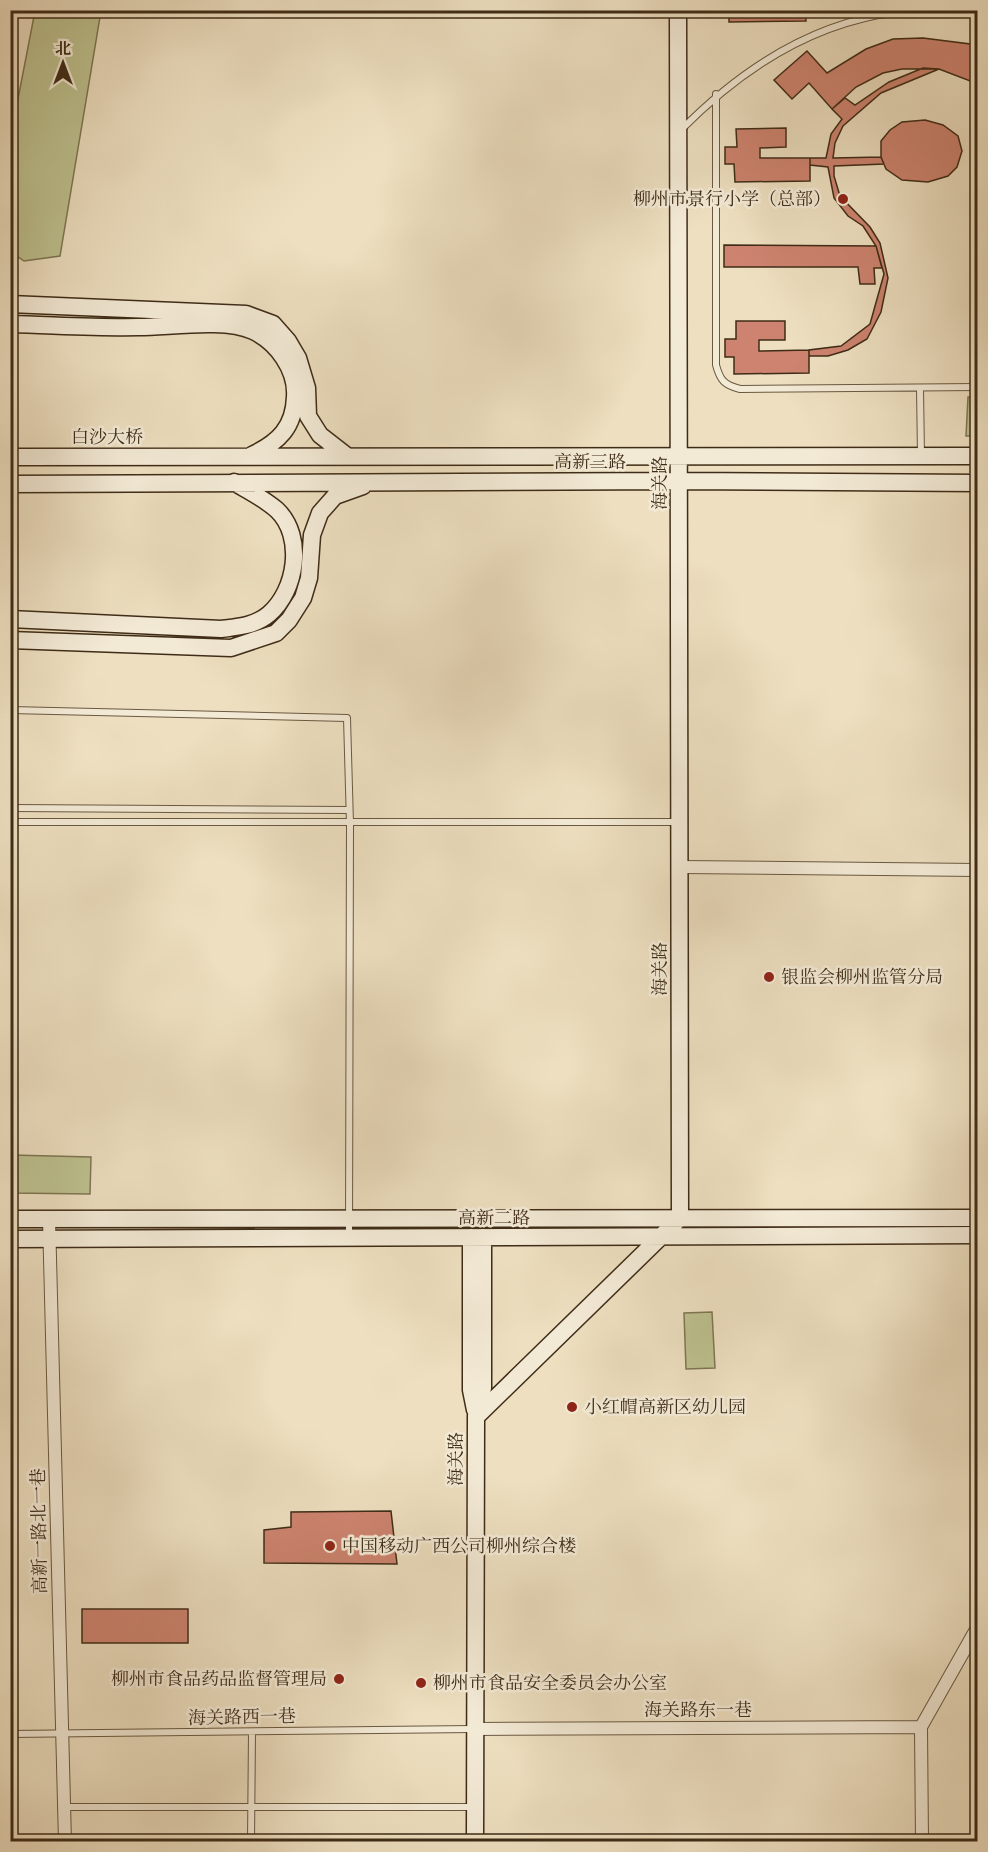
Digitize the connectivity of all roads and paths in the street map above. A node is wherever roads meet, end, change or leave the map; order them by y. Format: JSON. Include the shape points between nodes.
{"nodes":[{"id":1,"x":678,"y":10,"type":"edge"},
{"id":2,"x":899,"y":11,"type":"edge"},
{"id":3,"x":978,"y":14,"type":"edge"},
{"id":4,"x":716,"y":94,"type":"junction"},
{"id":5,"x":678,"y":132,"type":"junction"},
{"id":6,"x":10,"y":304,"type":"edge"},
{"id":7,"x":10,"y":324,"type":"edge"},
{"id":8,"x":978,"y":387,"type":"edge"},
{"id":9,"x":920,"y":388,"type":"junction"},
{"id":10,"x":203,"y":455,"type":"joint"},
{"id":11,"x":251,"y":455,"type":"junction"},
{"id":12,"x":679,"y":455,"type":"junction"},
{"id":13,"x":347,"y":456,"type":"junction"},
{"id":14,"x":921,"y":456,"type":"junction"},
{"id":15,"x":978,"y":456,"type":"edge"},
{"id":16,"x":10,"y":457,"type":"edge"},
{"id":17,"x":679,"y":481,"type":"junction"},
{"id":18,"x":234,"y":482,"type":"junction"},
{"id":19,"x":373,"y":482,"type":"junction"},
{"id":20,"x":978,"y":483,"type":"edge"},
{"id":21,"x":10,"y":484,"type":"edge"},
{"id":22,"x":10,"y":619,"type":"edge"},
{"id":23,"x":10,"y":640,"type":"edge"},
{"id":24,"x":10,"y":710,"type":"edge"},
{"id":25,"x":10,"y":808,"type":"edge"},
{"id":26,"x":349,"y":810,"type":"junction"},
{"id":27,"x":10,"y":822,"type":"edge"},
{"id":28,"x":680,"y":822,"type":"junction"},
{"id":29,"x":350,"y":824,"type":"junction"},
{"id":30,"x":680,"y":867,"type":"junction"},
{"id":31,"x":978,"y":870,"type":"edge"},
{"id":32,"x":680,"y":1218,"type":"junction"},
{"id":33,"x":978,"y":1218,"type":"edge"},
{"id":34,"x":10,"y":1219,"type":"edge"},
{"id":35,"x":49,"y":1219,"type":"junction"},
{"id":36,"x":349,"y":1219,"type":"junction"},
{"id":37,"x":978,"y":1235,"type":"edge"},
{"id":38,"x":659,"y":1236,"type":"junction"},
{"id":39,"x":477,"y":1237,"type":"junction"},
{"id":40,"x":349,"y":1238,"type":"junction"},
{"id":41,"x":10,"y":1239,"type":"edge"},
{"id":42,"x":50,"y":1239,"type":"junction"},
{"id":43,"x":476,"y":1417,"type":"junction"},
{"id":44,"x":978,"y":1626,"type":"edge"},
{"id":45,"x":921,"y":1727,"type":"junction"},
{"id":46,"x":474,"y":1729,"type":"junction"},
{"id":47,"x":252,"y":1732,"type":"junction"},
{"id":48,"x":10,"y":1734,"type":"edge"},
{"id":49,"x":63,"y":1734,"type":"junction"},
{"id":50,"x":64,"y":1807,"type":"junction"},
{"id":51,"x":252,"y":1808,"type":"junction"},
{"id":52,"x":476,"y":1808,"type":"junction"},
{"id":53,"x":65,"y":1842,"type":"edge"},
{"id":54,"x":251,"y":1842,"type":"edge"},
{"id":55,"x":476,"y":1842,"type":"edge"},
{"id":56,"x":922,"y":1842,"type":"edge"}],
"edges":[{"from":1,"to":5,"type":"street","name":"海关路"},
{"from":2,"to":3,"type":"lane"},
{"from":2,"to":4,"type":"lane","via":[[858,20],[792,45]]},
{"from":4,"to":5,"type":"lane"},
{"from":4,"to":9,"type":"lane","via":[[719,378],[740,389]]},
{"from":5,"to":12,"type":"street","name":"海关路"},
{"from":6,"to":13,"type":"street","via":[[246,314],[273,324],[298,358],[307,388],[308,417],[320,435]]},
{"from":7,"to":11,"type":"street","via":[[226,326],[252,330],[273,343],[296,386],[291,422],[283,435]]},
{"from":8,"to":9,"type":"lane"},
{"from":9,"to":14,"type":"lane"},
{"from":10,"to":11,"type":"street","name":"高新三路"},
{"from":10,"to":16,"type":"street","name":"白沙大桥"},
{"from":11,"to":13,"type":"street","name":"高新三路"},
{"from":12,"to":13,"type":"street","name":"高新三路"},
{"from":12,"to":14,"type":"street","name":"高新三路"},
{"from":12,"to":17,"type":"street","name":"海关路"},
{"from":14,"to":15,"type":"street","name":"高新三路"},
{"from":17,"to":19,"type":"street","name":"高新三路"},
{"from":17,"to":20,"type":"street","name":"高新三路"},
{"from":17,"to":28,"type":"street","name":"海关路"},
{"from":18,"to":19,"type":"street","name":"高新三路"},
{"from":18,"to":21,"type":"street","name":"高新三路"},
{"from":18,"to":22,"type":"street","via":[[277,511],[290,530],[294,550],[287,593],[268,615],[245,626],[221,629]]},
{"from":19,"to":23,"type":"street","via":[[335,496],[320,513],[312,535],[309,578],[303,598],[276,633],[231,648]]},
{"from":24,"to":26,"type":"lane","via":[[347,718]]},
{"from":25,"to":26,"type":"lane"},
{"from":26,"to":29,"type":"lane"},
{"from":27,"to":29,"type":"lane"},
{"from":28,"to":29,"type":"lane"},
{"from":28,"to":30,"type":"street","name":"海关路"},
{"from":29,"to":36,"type":"lane"},
{"from":30,"to":31,"type":"street"},
{"from":30,"to":32,"type":"street","name":"海关路"},
{"from":32,"to":33,"type":"street","name":"高新二路"},
{"from":32,"to":36,"type":"street","name":"高新二路"},
{"from":32,"to":38,"type":"street","name":"海关路"},
{"from":34,"to":35,"type":"street","name":"高新二路"},
{"from":35,"to":36,"type":"street","name":"高新二路"},
{"from":35,"to":42,"type":"street","name":"高新一路北一巷"},
{"from":36,"to":40,"type":"lane"},
{"from":37,"to":38,"type":"street","name":"高新二路"},
{"from":38,"to":39,"type":"street","name":"高新二路"},
{"from":38,"to":43,"type":"street","name":"海关路"},
{"from":39,"to":40,"type":"street","name":"高新二路"},
{"from":39,"to":43,"type":"street","via":[[483,1388]]},
{"from":40,"to":42,"type":"street","name":"高新二路"},
{"from":41,"to":42,"type":"street","name":"高新二路"},
{"from":42,"to":49,"type":"street","name":"高新一路北一巷"},
{"from":43,"to":46,"type":"street","name":"海关路"},
{"from":44,"to":45,"type":"street"},
{"from":45,"to":46,"type":"street","name":"海关路东一巷"},
{"from":45,"to":56,"type":"street"},
{"from":46,"to":47,"type":"lane","name":"海关路西一巷"},
{"from":46,"to":52,"type":"street","name":"海关路"},
{"from":47,"to":49,"type":"lane","name":"海关路西一巷"},
{"from":47,"to":51,"type":"lane"},
{"from":48,"to":49,"type":"lane","name":"海关路西一巷"},
{"from":49,"to":50,"type":"street","name":"高新一路北一巷"},
{"from":50,"to":51,"type":"lane"},
{"from":50,"to":53,"type":"street","name":"高新一路北一巷"},
{"from":51,"to":52,"type":"lane"},
{"from":51,"to":54,"type":"lane"},
{"from":52,"to":55,"type":"street","name":"海关路"}]}
